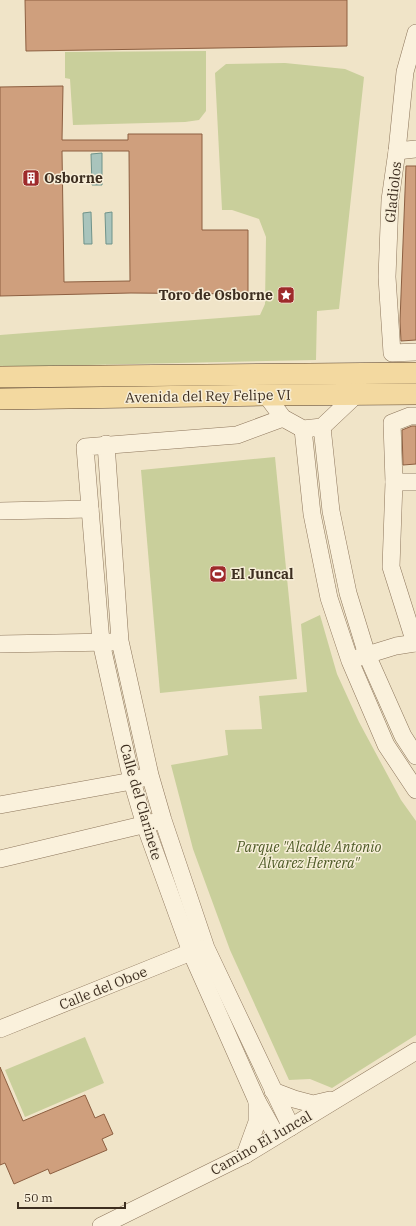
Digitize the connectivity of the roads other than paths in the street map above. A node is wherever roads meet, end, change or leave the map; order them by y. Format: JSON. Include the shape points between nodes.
{"nodes":[{"id":1,"x":416,"y":33,"type":"edge"},
{"id":2,"x":416,"y":150,"type":"edge"},
{"id":3,"x":397,"y":151,"type":"junction"},
{"id":4,"x":416,"y":352,"type":"edge"},
{"id":5,"x":416,"y":373,"type":"edge"},
{"id":6,"x":0,"y":377,"type":"edge"},
{"id":7,"x":357,"y":394,"type":"junction"},
{"id":8,"x":416,"y":394,"type":"edge"},
{"id":9,"x":266,"y":395,"type":"junction"},
{"id":10,"x":0,"y":399,"type":"edge"},
{"id":11,"x":416,"y":416,"type":"edge"},
{"id":12,"x":283,"y":418,"type":"junction"},
{"id":13,"x":322,"y":427,"type":"junction"},
{"id":14,"x":304,"y":429,"type":"junction"},
{"id":15,"x":106,"y":444,"type":"junction"},
{"id":16,"x":394,"y":482,"type":"junction"},
{"id":17,"x":416,"y":482,"type":"edge"},
{"id":18,"x":90,"y":509,"type":"junction"},
{"id":19,"x":0,"y":511,"type":"edge"},
{"id":20,"x":101,"y":642,"type":"junction"},
{"id":21,"x":120,"y":642,"type":"junction"},
{"id":22,"x":415,"y":643,"type":"edge"},
{"id":23,"x":0,"y":644,"type":"edge"},
{"id":24,"x":368,"y":654,"type":"junction"},
{"id":25,"x":350,"y":661,"type":"junction"},
{"id":26,"x":416,"y":756,"type":"edge"},
{"id":27,"x":150,"y":775,"type":"junction"},
{"id":28,"x":132,"y":781,"type":"junction"},
{"id":29,"x":416,"y":790,"type":"edge"},
{"id":30,"x":0,"y":805,"type":"edge"},
{"id":31,"x":163,"y":820,"type":"junction"},
{"id":32,"x":145,"y":825,"type":"junction"},
{"id":33,"x":0,"y":859,"type":"edge"},
{"id":34,"x":199,"y":950,"type":"junction"},
{"id":35,"x":0,"y":1029,"type":"edge"},
{"id":36,"x":416,"y":1051,"type":"edge"},
{"id":37,"x":273,"y":1091,"type":"junction"},
{"id":38,"x":338,"y":1099,"type":"junction"},
{"id":39,"x":257,"y":1101,"type":"junction"},
{"id":40,"x":283,"y":1131,"type":"junction"},
{"id":41,"x":245,"y":1155,"type":"junction"},
{"id":42,"x":101,"y":1226,"type":"edge"}],
"edges":[{"from":1,"to":3,"type":"street","name":"Gladiolos","via":[[405,72]]},
{"from":2,"to":3,"type":"street"},
{"from":3,"to":4,"type":"street","name":"Gladiolos","via":[[390,200],[387,277],[392,353]]},
{"from":5,"to":6,"type":"main road","name":"Avenida del Rey Felipe VI"},
{"from":7,"to":8,"type":"main road","name":"Avenida del Rey Felipe VI"},
{"from":7,"to":9,"type":"main road","name":"Avenida del Rey Felipe VI"},
{"from":7,"to":13,"type":"street"},
{"from":9,"to":10,"type":"main road","name":"Avenida del Rey Felipe VI"},
{"from":9,"to":12,"type":"street"},
{"from":11,"to":16,"type":"street","via":[[392,423]]},
{"from":12,"to":14,"type":"street"},
{"from":12,"to":15,"type":"street","via":[[237,435]]},
{"from":13,"to":14,"type":"street"},
{"from":13,"to":24,"type":"street","via":[[331,511],[348,593]]},
{"from":14,"to":25,"type":"street","via":[[312,514],[329,598]]},
{"from":15,"to":18,"type":"street","name":"Calle del Clarinete","via":[[85,446]]},
{"from":15,"to":21,"type":"street","name":"Calle del Clarinete"},
{"from":16,"to":17,"type":"street"},
{"from":16,"to":22,"type":"street","via":[[392,568]]},
{"from":18,"to":19,"type":"street"},
{"from":18,"to":20,"type":"street","name":"Calle del Clarinete"},
{"from":20,"to":21,"type":"street"},
{"from":20,"to":23,"type":"street"},
{"from":20,"to":28,"type":"street","name":"Calle del Clarinete"},
{"from":21,"to":27,"type":"street","name":"Calle del Clarinete"},
{"from":22,"to":24,"type":"street"},
{"from":24,"to":25,"type":"street"},
{"from":24,"to":26,"type":"street","via":[[403,736]]},
{"from":25,"to":29,"type":"street","via":[[386,745]]},
{"from":27,"to":28,"type":"street"},
{"from":27,"to":31,"type":"street","name":"Calle del Clarinete"},
{"from":28,"to":30,"type":"street"},
{"from":28,"to":32,"type":"street","name":"Calle del Clarinete"},
{"from":31,"to":32,"type":"street"},
{"from":31,"to":34,"type":"street","name":"Calle del Clarinete"},
{"from":32,"to":33,"type":"street"},
{"from":32,"to":34,"type":"street","name":"Calle del Clarinete"},
{"from":34,"to":35,"type":"street","name":"Calle del Oboe"},
{"from":34,"to":37,"type":"street","name":"Calle del Clarinete"},
{"from":34,"to":39,"type":"street","name":"Calle del Clarinete"},
{"from":36,"to":38,"type":"street","name":"Camino El Juncal"},
{"from":37,"to":38,"type":"street","via":[[313,1104]]},
{"from":37,"to":40,"type":"street","name":"Calle del Clarinete"},
{"from":38,"to":40,"type":"street","name":"Camino El Juncal"},
{"from":39,"to":40,"type":"street","name":"Calle del Clarinete"},
{"from":39,"to":41,"type":"street","via":[[257,1122]]},
{"from":40,"to":41,"type":"street","name":"Camino El Juncal"},
{"from":41,"to":42,"type":"street","name":"Camino El Juncal"}]}
